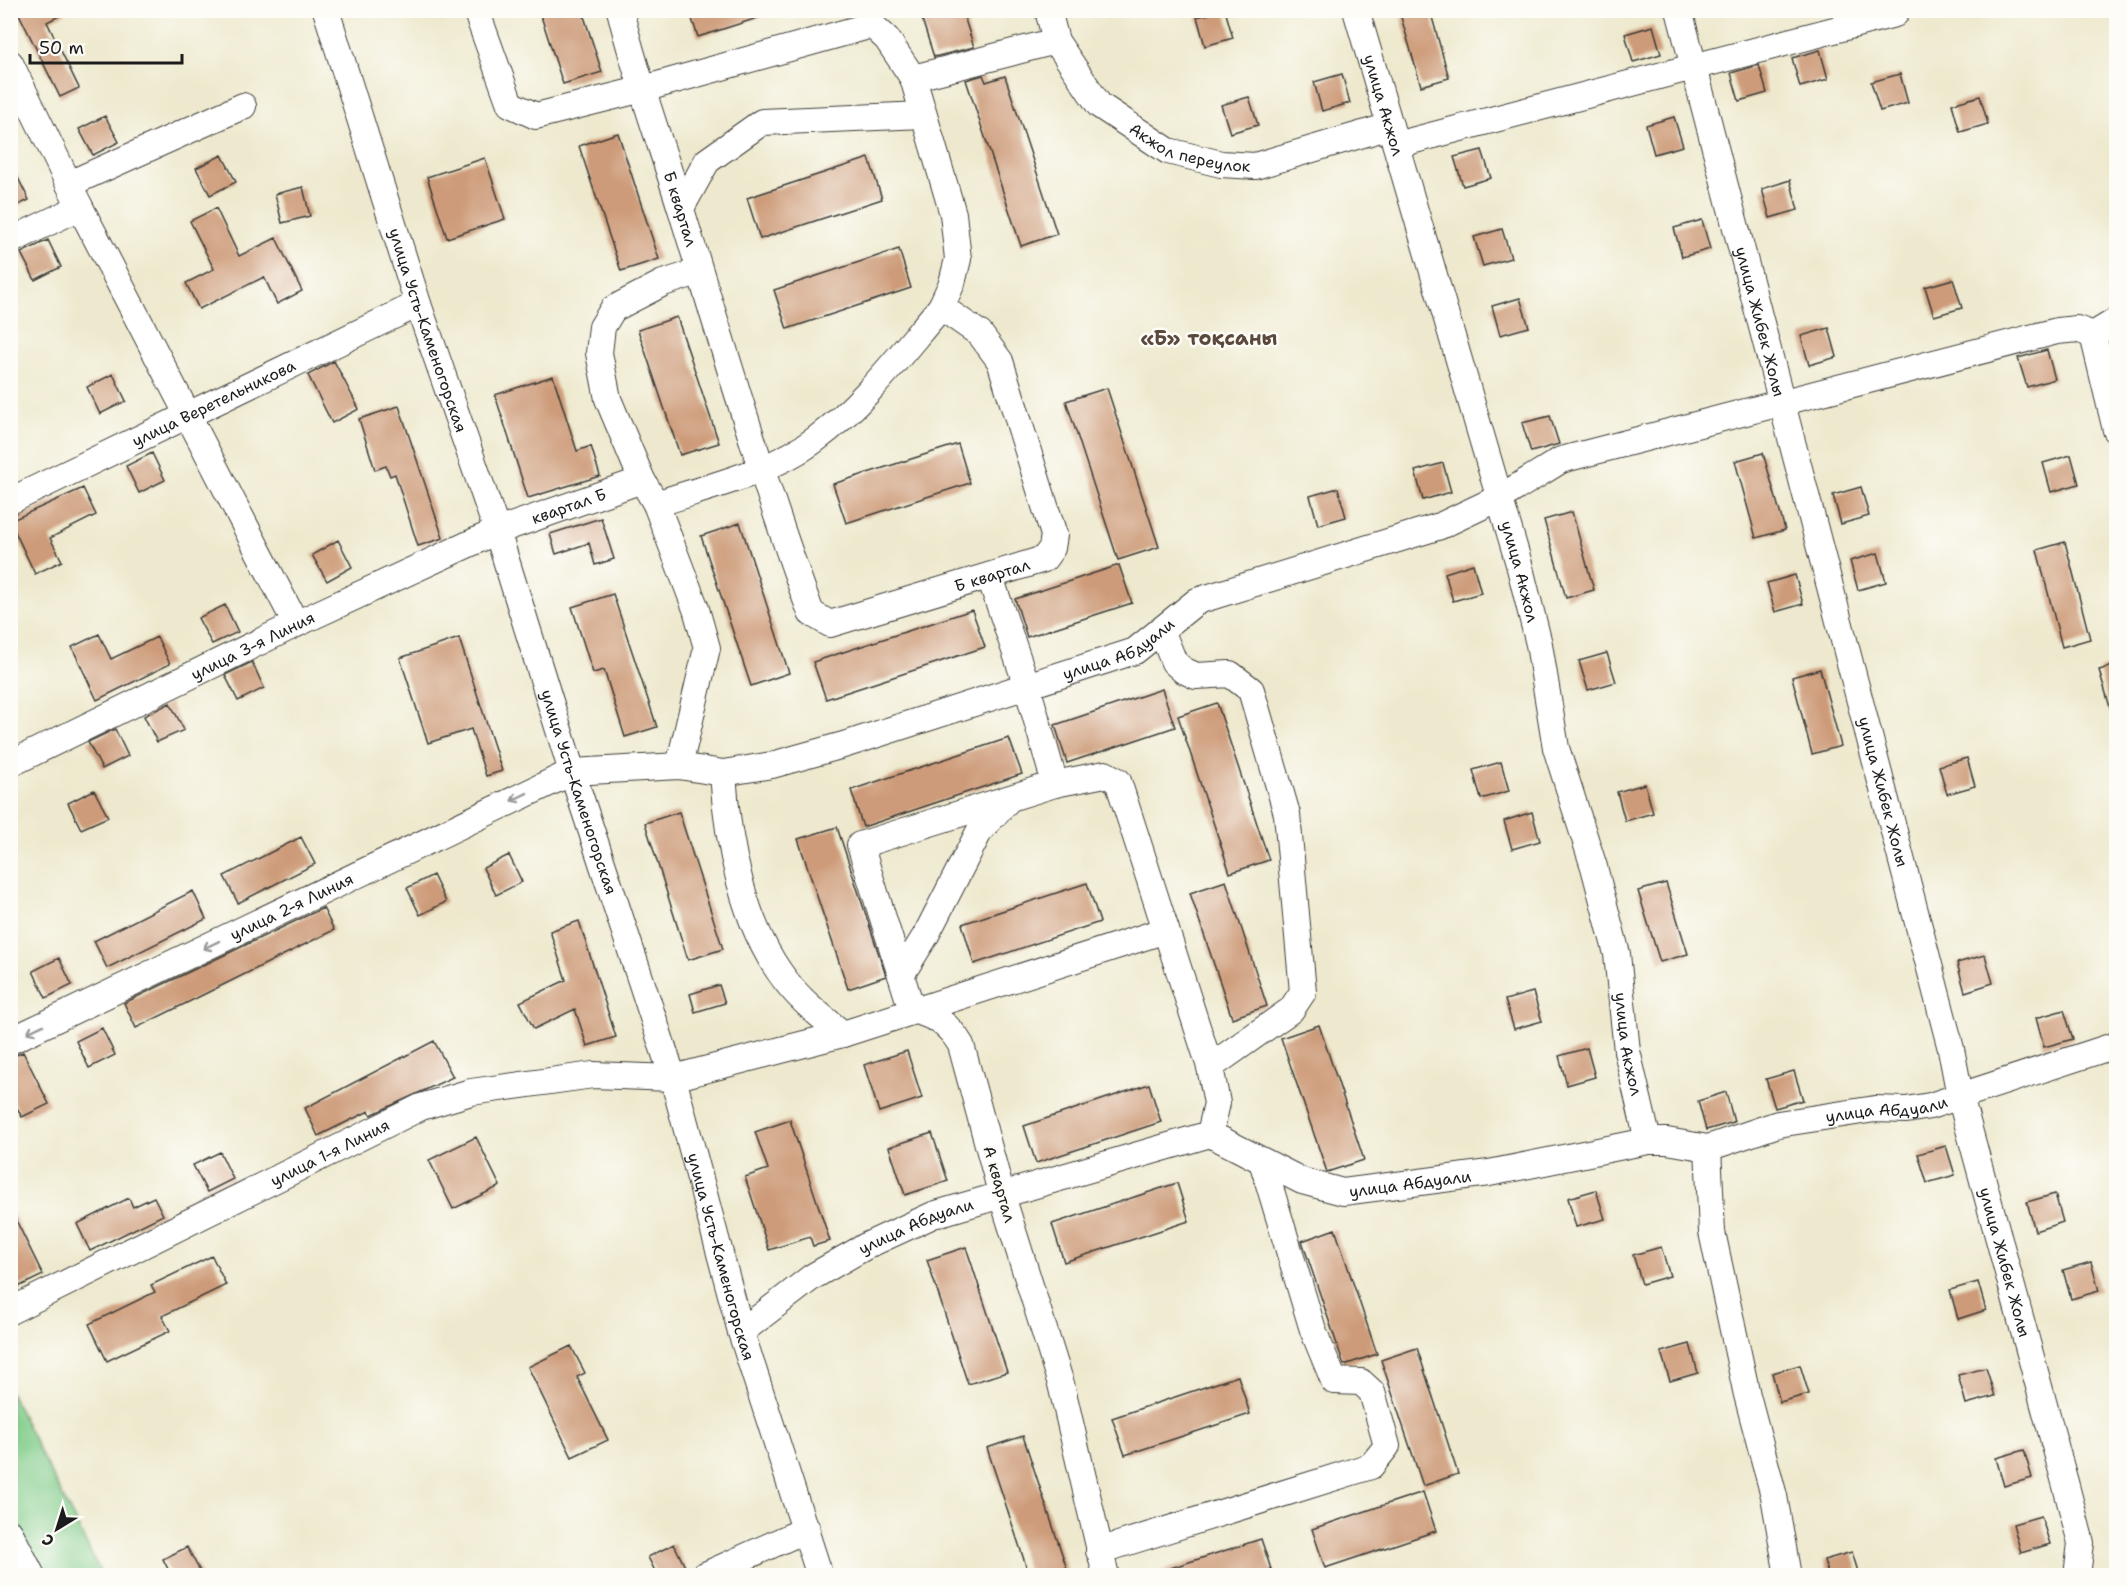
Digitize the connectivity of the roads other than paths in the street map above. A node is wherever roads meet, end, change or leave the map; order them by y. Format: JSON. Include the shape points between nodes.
{"nodes":[{"id":1,"x":326,"y":10,"type":"edge"},
{"id":2,"x":476,"y":10,"type":"edge"},
{"id":3,"x":620,"y":10,"type":"edge"},
{"id":4,"x":1048,"y":10,"type":"edge"},
{"id":5,"x":1356,"y":10,"type":"edge"},
{"id":6,"x":1679,"y":10,"type":"edge"},
{"id":7,"x":1895,"y":14,"type":"dead end"},
{"id":8,"x":870,"y":18,"type":"edge"},
{"id":9,"x":1056,"y":41,"type":"junction"},
{"id":10,"x":10,"y":63,"type":"edge"},
{"id":11,"x":1693,"y":67,"type":"junction"},
{"id":12,"x":913,"y":78,"type":"junction"},
{"id":13,"x":643,"y":89,"type":"junction"},
{"id":14,"x":243,"y":106,"type":"dead end"},
{"id":15,"x":923,"y":115,"type":"junction"},
{"id":16,"x":1393,"y":136,"type":"junction"},
{"id":17,"x":69,"y":183,"type":"junction"},
{"id":18,"x":80,"y":207,"type":"junction"},
{"id":19,"x":681,"y":208,"type":"junction"},
{"id":20,"x":10,"y":241,"type":"edge"},
{"id":21,"x":698,"y":272,"type":"junction"},
{"id":22,"x":418,"y":304,"type":"junction"},
{"id":23,"x":941,"y":307,"type":"junction"},
{"id":24,"x":2116,"y":321,"type":"edge"},
{"id":25,"x":2093,"y":335,"type":"junction"},
{"id":26,"x":1782,"y":403,"type":"junction"},
{"id":27,"x":187,"y":416,"type":"junction"},
{"id":28,"x":2116,"y":430,"type":"edge"},
{"id":29,"x":763,"y":468,"type":"junction"},
{"id":30,"x":642,"y":480,"type":"junction"},
{"id":31,"x":1501,"y":497,"type":"junction"},
{"id":32,"x":10,"y":501,"type":"edge"},
{"id":33,"x":656,"y":504,"type":"junction"},
{"id":34,"x":497,"y":531,"type":"junction"},
{"id":35,"x":990,"y":577,"type":"junction"},
{"id":36,"x":296,"y":624,"type":"junction"},
{"id":37,"x":1161,"y":630,"type":"junction"},
{"id":38,"x":1027,"y":686,"type":"junction"},
{"id":39,"x":10,"y":764,"type":"edge"},
{"id":40,"x":679,"y":765,"type":"junction"},
{"id":41,"x":572,"y":772,"type":"junction"},
{"id":42,"x":723,"y":773,"type":"junction"},
{"id":43,"x":1055,"y":784,"type":"junction"},
{"id":44,"x":1009,"y":798,"type":"junction"},
{"id":45,"x":1166,"y":930,"type":"junction"},
{"id":46,"x":901,"y":975,"type":"junction"},
{"id":47,"x":912,"y":1010,"type":"junction"},
{"id":48,"x":843,"y":1035,"type":"junction"},
{"id":49,"x":10,"y":1041,"type":"edge"},
{"id":50,"x":2116,"y":1045,"type":"edge"},
{"id":51,"x":1210,"y":1067,"type":"junction"},
{"id":52,"x":673,"y":1078,"type":"junction"},
{"id":53,"x":1960,"y":1096,"type":"junction"},
{"id":54,"x":1210,"y":1134,"type":"junction"},
{"id":55,"x":1648,"y":1141,"type":"junction"},
{"id":56,"x":1708,"y":1149,"type":"junction"},
{"id":57,"x":1262,"y":1161,"type":"junction"},
{"id":58,"x":1002,"y":1196,"type":"junction"},
{"id":59,"x":10,"y":1311,"type":"edge"},
{"id":60,"x":741,"y":1332,"type":"junction"},
{"id":61,"x":807,"y":1529,"type":"junction"},
{"id":62,"x":10,"y":1533,"type":"edge"},
{"id":63,"x":1099,"y":1551,"type":"junction"},
{"id":64,"x":32,"y":1575,"type":"edge"},
{"id":65,"x":703,"y":1575,"type":"edge"},
{"id":66,"x":820,"y":1575,"type":"edge"},
{"id":67,"x":1106,"y":1575,"type":"edge"},
{"id":68,"x":1788,"y":1575,"type":"edge"},
{"id":69,"x":2077,"y":1575,"type":"edge"}],
"edges":[{"from":1,"to":22,"type":"street","name":"улица Усть-Каменогорская"},
{"from":2,"to":13,"type":"street","via":[[510,104],[536,116]]},
{"from":3,"to":13,"type":"street","name":"Б квартал"},
{"from":4,"to":9,"type":"street","name":"Акжол переулок"},
{"from":5,"to":16,"type":"street","name":"улица Акжол"},
{"from":6,"to":11,"type":"street","name":"улица Жибек Жолы"},
{"from":7,"to":11,"type":"street","name":"Акжол переулок"},
{"from":8,"to":12,"type":"street"},
{"from":8,"to":13,"type":"street"},
{"from":9,"to":12,"type":"street"},
{"from":9,"to":16,"type":"street","name":"Акжол переулок","via":[[1099,105],[1168,151],[1221,164],[1256,166]]},
{"from":10,"to":17,"type":"street"},
{"from":11,"to":16,"type":"street","name":"Акжол переулок"},
{"from":11,"to":26,"type":"street","name":"улица Жибек Жолы"},
{"from":12,"to":15,"type":"street"},
{"from":13,"to":19,"type":"street","name":"Б квартал"},
{"from":14,"to":17,"type":"street"},
{"from":15,"to":19,"type":"street","via":[[762,122],[707,161]]},
{"from":15,"to":23,"type":"street","via":[[957,237],[958,259]]},
{"from":16,"to":31,"type":"street","name":"улица Акжол"},
{"from":17,"to":18,"type":"street"},
{"from":18,"to":20,"type":"street"},
{"from":18,"to":27,"type":"street"},
{"from":19,"to":21,"type":"street","name":"Б квартал"},
{"from":21,"to":29,"type":"street","name":"Б квартал"},
{"from":21,"to":30,"type":"street","via":[[663,283],[612,309],[602,327],[599,353],[608,399]]},
{"from":22,"to":27,"type":"street","name":"улица Веретельникова"},
{"from":22,"to":34,"type":"street","name":"улица Усть-Каменогорская"},
{"from":23,"to":29,"type":"street","via":[[861,400],[816,440]]},
{"from":23,"to":35,"type":"street","name":"Б квартал","via":[[980,334],[1000,361],[1054,535],[1052,548],[1044,559]]},
{"from":24,"to":25,"type":"street"},
{"from":25,"to":26,"type":"street","name":"улица Абдуали","via":[[2077,329],[2056,331]]},
{"from":25,"to":28,"type":"street"},
{"from":26,"to":31,"type":"street","name":"улица Абдуали","via":[[1561,460]]},
{"from":26,"to":53,"type":"street","name":"улица Жибек Жолы"},
{"from":27,"to":32,"type":"street","name":"улица Веретельникова"},
{"from":27,"to":36,"type":"street"},
{"from":29,"to":33,"type":"street"},
{"from":29,"to":35,"type":"street","name":"Б квартал","via":[[779,526],[811,613],[830,624]]},
{"from":30,"to":33,"type":"street"},
{"from":30,"to":34,"type":"street","name":"квартал Б"},
{"from":31,"to":37,"type":"street","name":"улица Абдуали","via":[[1440,526],[1197,601]]},
{"from":31,"to":55,"type":"street","name":"улица Акжол","via":[[1539,644],[1556,748],[1617,954],[1627,1051]]},
{"from":33,"to":40,"type":"street","via":[[707,648]]},
{"from":34,"to":36,"type":"street","name":"улица 3-я Линия"},
{"from":34,"to":41,"type":"street","name":"улица Усть-Каменогорская"},
{"from":35,"to":38,"type":"street"},
{"from":36,"to":39,"type":"street","name":"улица 3-я Линия"},
{"from":37,"to":38,"type":"street","name":"улица Абдуали","via":[[1135,651]]},
{"from":37,"to":51,"type":"street","via":[[1174,662],[1184,670],[1196,676],[1230,674],[1251,690],[1287,814],[1303,992],[1291,1010]]},
{"from":38,"to":42,"type":"street","name":"улица Абдуали","via":[[847,744],[772,765]]},
{"from":38,"to":43,"type":"street"},
{"from":40,"to":41,"type":"street"},
{"from":40,"to":42,"type":"street","name":"улица Абдуали"},
{"from":41,"to":49,"type":"street","name":"улица 2-я Линия","one_way":true},
{"from":41,"to":52,"type":"street","name":"улица Усть-Каменогорская"},
{"from":42,"to":48,"type":"street","via":[[726,821],[763,943],[785,980]]},
{"from":43,"to":44,"type":"street"},
{"from":43,"to":45,"type":"street","via":[[1105,774],[1118,781]]},
{"from":44,"to":46,"type":"street","via":[[980,830]]},
{"from":44,"to":46,"type":"street","via":[[860,845]]},
{"from":45,"to":47,"type":"street","name":"улица 1-я Линия"},
{"from":45,"to":51,"type":"street"},
{"from":46,"to":47,"type":"street"},
{"from":47,"to":48,"type":"street","name":"улица 1-я Линия"},
{"from":47,"to":58,"type":"street","name":"А квартал","via":[[942,1020],[961,1045]]},
{"from":48,"to":52,"type":"street","name":"улица 1-я Линия"},
{"from":50,"to":53,"type":"street","name":"улица Абдуали"},
{"from":51,"to":54,"type":"street","via":[[1217,1103]]},
{"from":52,"to":59,"type":"street","name":"улица 1-я Линия","via":[[593,1075],[471,1092],[421,1107]]},
{"from":52,"to":60,"type":"street","name":"улица Усть-Каменогорская"},
{"from":53,"to":56,"type":"street","name":"улица Абдуали","via":[[1906,1110],[1875,1109],[1778,1124]]},
{"from":53,"to":69,"type":"street","name":"улица Жибек Жолы","via":[[2080,1543]]},
{"from":54,"to":57,"type":"street","name":"улица Абдуали"},
{"from":54,"to":58,"type":"street","name":"улица Абдуали"},
{"from":55,"to":56,"type":"street","name":"улица Абдуали"},
{"from":55,"to":57,"type":"street","name":"улица Абдуали","via":[[1489,1173],[1343,1192],[1302,1181]]},
{"from":56,"to":68,"type":"street","via":[[1712,1232],[1747,1395],[1774,1496]]},
{"from":57,"to":63,"type":"street","via":[[1313,1330],[1334,1381],[1361,1382],[1372,1392],[1387,1446],[1371,1466]]},
{"from":58,"to":60,"type":"street","name":"улица Абдуали","via":[[933,1215],[868,1245],[812,1277]]},
{"from":58,"to":63,"type":"street","name":"А квартал","via":[[1061,1384]]},
{"from":60,"to":61,"type":"street","name":"улица Усть-Каменогорская"},
{"from":61,"to":65,"type":"street"},
{"from":61,"to":66,"type":"street","name":"улица Усть-Каменогорская"},
{"from":62,"to":64,"type":"street"},
{"from":63,"to":67,"type":"street","name":"А квартал"}]}
